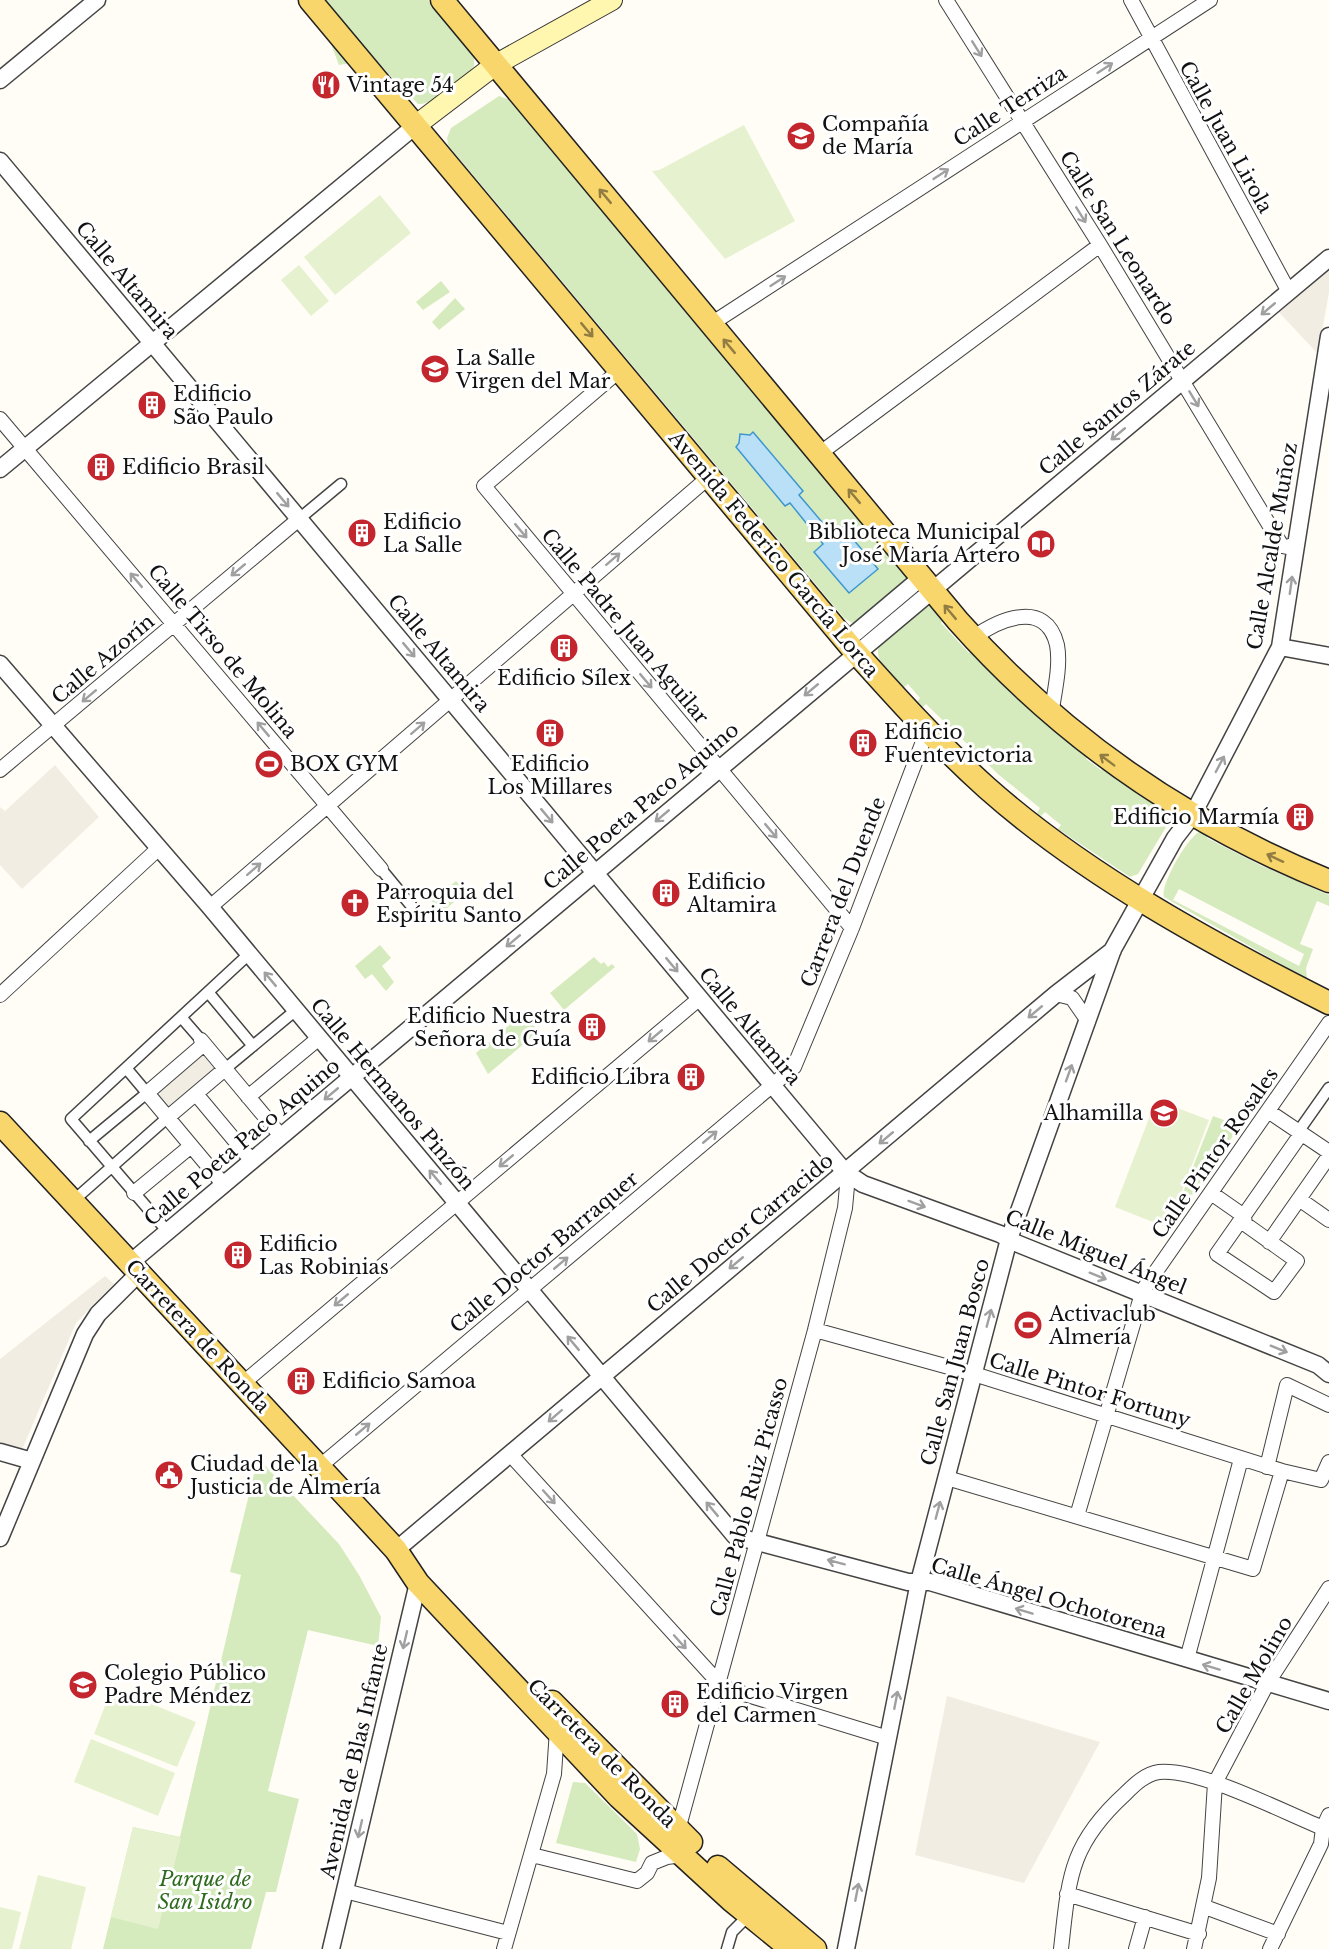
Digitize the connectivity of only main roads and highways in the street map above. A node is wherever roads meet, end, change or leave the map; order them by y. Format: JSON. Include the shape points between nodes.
{"nodes":[{"id":1,"x":310,"y":0,"type":"edge"},
{"id":2,"x":442,"y":0,"type":"edge"},
{"id":3,"x":612,"y":0,"type":"edge"},
{"id":4,"x":495,"y":65,"type":"junction"},
{"id":5,"x":415,"y":126,"type":"junction"},
{"id":6,"x":1329,"y":881,"type":"edge"},
{"id":7,"x":1329,"y":1003,"type":"edge"},
{"id":8,"x":0,"y":1123,"type":"edge"},
{"id":9,"x":396,"y":1550,"type":"junction"},
{"id":10,"x":791,"y":1949,"type":"edge"},
{"id":11,"x":815,"y":1949,"type":"edge"}],
"edges":[{"from":1,"to":5,"type":"main road","name":"Avenida Federico García Lorca"},
{"from":2,"to":4,"type":"main road"},
{"from":3,"to":4,"type":"main road"},
{"from":4,"to":5,"type":"main road"},
{"from":6,"to":4,"type":"main road","one_way":true,"via":[[1192,816],[1121,770],[1051,715],[973,638]]},
{"from":5,"to":7,"type":"main road","name":"Avenida Federico García Lorca","one_way":true,"via":[[851,647],[927,731],[1023,818],[1092,868],[1140,899]]},
{"from":8,"to":9,"type":"main road","name":"Carretera de Ronda"},
{"from":9,"to":10,"type":"main road","name":"Carretera de Ronda","via":[[418,1582],[619,1797]]},
{"from":9,"to":11,"type":"main road","name":"Carretera de Ronda","via":[[425,1572],[678,1830]]}]}
